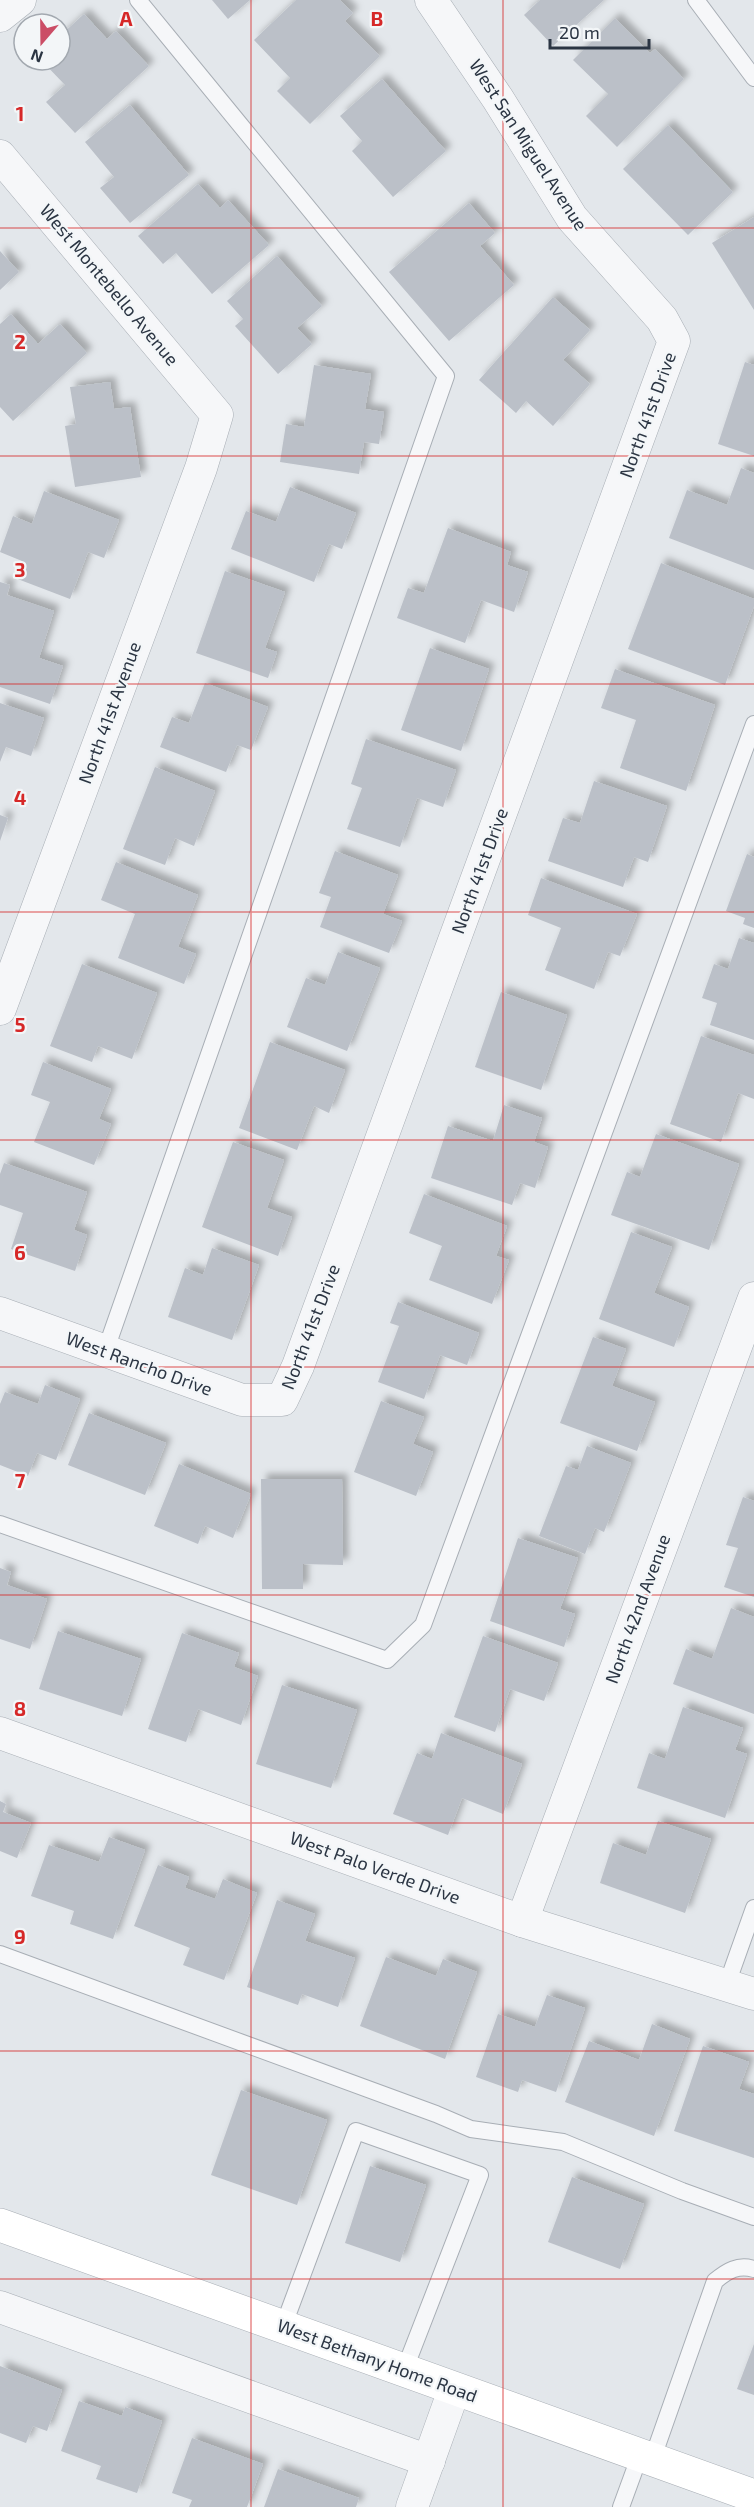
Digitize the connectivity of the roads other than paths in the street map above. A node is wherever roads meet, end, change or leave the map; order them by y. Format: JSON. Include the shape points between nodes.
{"nodes":[{"id":1,"x":20,"y":0,"type":"edge"},
{"id":2,"x":138,"y":0,"type":"edge"},
{"id":3,"x":431,"y":0,"type":"edge"},
{"id":4,"x":696,"y":0,"type":"edge"},
{"id":5,"x":0,"y":16,"type":"edge"},
{"id":6,"x":754,"y":78,"type":"edge"},
{"id":7,"x":0,"y":156,"type":"edge"},
{"id":8,"x":674,"y":341,"type":"joint"},
{"id":9,"x":217,"y":416,"type":"joint"},
{"id":10,"x":754,"y":724,"type":"edge"},
{"id":11,"x":0,"y":1009,"type":"edge"},
{"id":12,"x":754,"y":1298,"type":"edge"},
{"id":13,"x":0,"y":1313,"type":"edge"},
{"id":14,"x":105,"y":1352,"type":"junction"},
{"id":15,"x":282,"y":1400,"type":"joint"},
{"id":16,"x":0,"y":1524,"type":"edge"},
{"id":17,"x":0,"y":1733,"type":"edge"},
{"id":18,"x":754,"y":1908,"type":"edge"},
{"id":19,"x":522,"y":1921,"type":"junction"},
{"id":20,"x":0,"y":1954,"type":"edge"},
{"id":21,"x":740,"y":1989,"type":"edge"},
{"id":22,"x":754,"y":2217,"type":"edge"},
{"id":23,"x":0,"y":2225,"type":"edge"},
{"id":24,"x":754,"y":2269,"type":"edge"},
{"id":25,"x":0,"y":2307,"type":"edge"},
{"id":26,"x":283,"y":2327,"type":"junction"},
{"id":27,"x":404,"y":2371,"type":"junction"},
{"id":28,"x":454,"y":2390,"type":"junction"},
{"id":29,"x":646,"y":2458,"type":"junction"},
{"id":30,"x":429,"y":2461,"type":"junction"},
{"id":31,"x":754,"y":2496,"type":"edge"},
{"id":32,"x":412,"y":2507,"type":"edge"},
{"id":33,"x":621,"y":2507,"type":"edge"}],
"edges":[{"from":1,"to":5,"type":"street"},
{"from":2,"to":14,"type":"lane","via":[[446,376]]},
{"from":3,"to":8,"type":"street","name":"West San Miguel Avenue","via":[[572,218],[662,319]]},
{"from":4,"to":6,"type":"lane"},
{"from":7,"to":9,"type":"street","name":"West Montebello Avenue"},
{"from":8,"to":15,"type":"street","name":"North 41st Drive","via":[[298,1366]]},
{"from":9,"to":11,"type":"street","name":"North 41st Avenue"},
{"from":10,"to":16,"type":"lane","via":[[423,1625],[387,1660]]},
{"from":12,"to":19,"type":"street","name":"North 42nd Avenue"},
{"from":13,"to":14,"type":"street","name":"West Rancho Drive"},
{"from":14,"to":15,"type":"street","name":"West Rancho Drive","via":[[242,1400]]},
{"from":17,"to":19,"type":"street","name":"West Palo Verde Drive"},
{"from":18,"to":21,"type":"lane"},
{"from":19,"to":21,"type":"street","name":"West Palo Verde Drive"},
{"from":20,"to":22,"type":"lane","via":[[471,2129],[563,2142]]},
{"from":23,"to":26,"type":"main road","name":"West Bethany Home Road"},
{"from":24,"to":29,"type":"lane","via":[[746,2266],[729,2270],[715,2281]]},
{"from":25,"to":30,"type":"street"},
{"from":26,"to":27,"type":"main road","name":"West Bethany Home Road"},
{"from":26,"to":27,"type":"lane","via":[[357,2131],[480,2175]]},
{"from":27,"to":28,"type":"main road","name":"West Bethany Home Road"},
{"from":28,"to":29,"type":"main road","name":"West Bethany Home Road"},
{"from":28,"to":30,"type":"street"},
{"from":29,"to":31,"type":"main road","name":"West Bethany Home Road"},
{"from":29,"to":33,"type":"lane"},
{"from":30,"to":32,"type":"street"}]}
